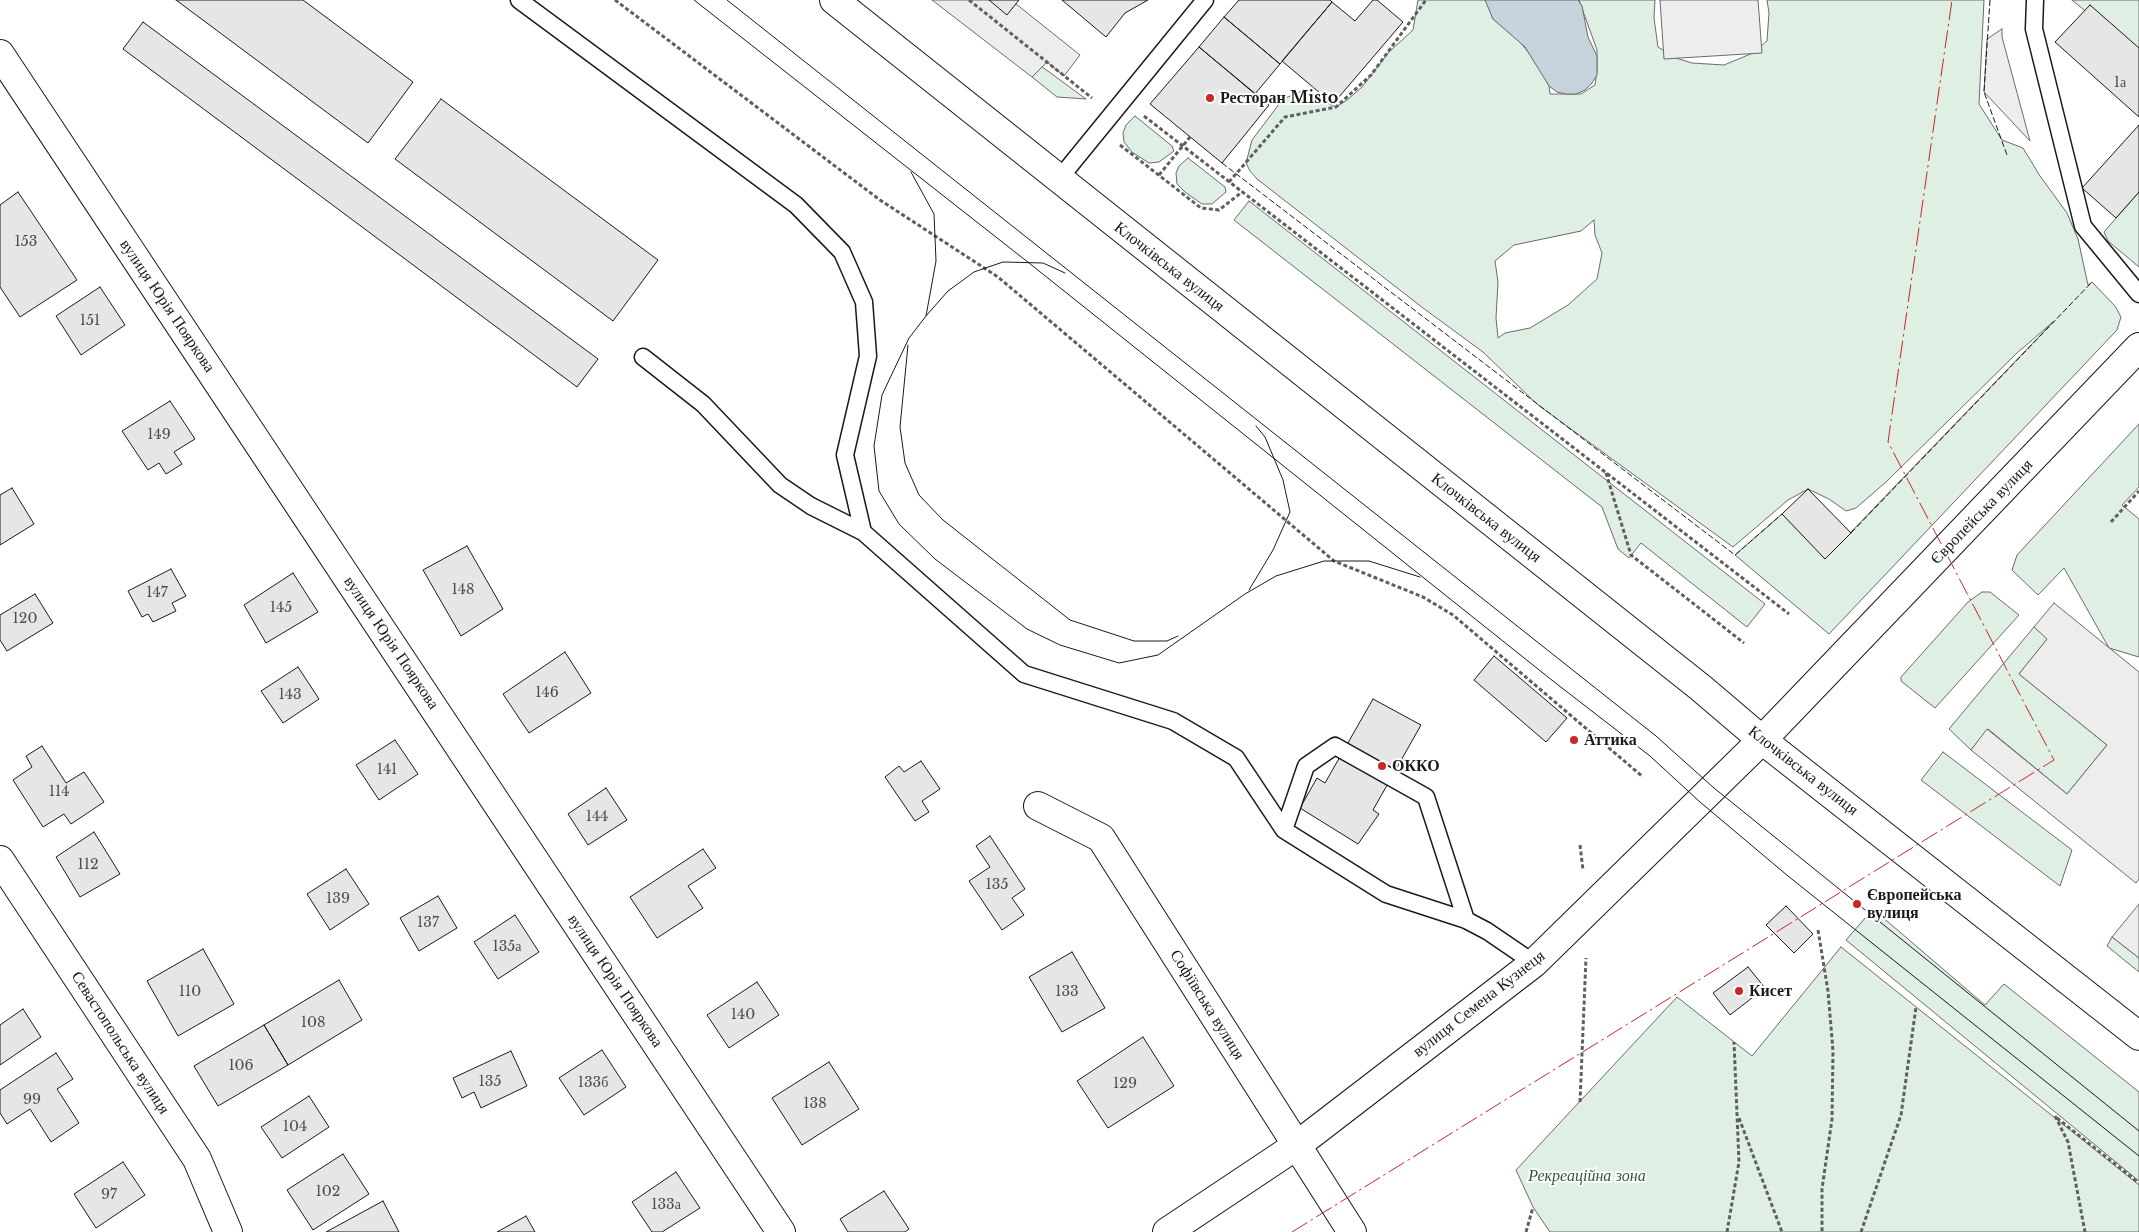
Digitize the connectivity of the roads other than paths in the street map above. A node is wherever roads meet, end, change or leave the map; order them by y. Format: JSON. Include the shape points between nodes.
{"nodes":[{"id":1,"x":519,"y":0,"type":"edge"},
{"id":2,"x":834,"y":0,"type":"edge"},
{"id":3,"x":1206,"y":0,"type":"edge"},
{"id":4,"x":2035,"y":0,"type":"edge"},
{"id":5,"x":0,"y":54,"type":"edge"},
{"id":6,"x":1059,"y":179,"type":"junction"},
{"id":7,"x":2139,"y":294,"type":"edge"},
{"id":8,"x":2139,"y":348,"type":"edge"},
{"id":9,"x":643,"y":357,"type":"dead end"},
{"id":10,"x":863,"y":532,"type":"junction"},
{"id":11,"x":1762,"y":740,"type":"junction"},
{"id":12,"x":1038,"y":806,"type":"dead end"},
{"id":13,"x":1284,"y":830,"type":"junction"},
{"id":14,"x":0,"y":860,"type":"edge"},
{"id":15,"x":1466,"y":920,"type":"junction"},
{"id":16,"x":1534,"y":963,"type":"junction"},
{"id":17,"x":2139,"y":1036,"type":"edge"},
{"id":18,"x":1296,"y":1146,"type":"junction"},
{"id":19,"x":228,"y":1232,"type":"edge"},
{"id":20,"x":781,"y":1232,"type":"edge"},
{"id":21,"x":1167,"y":1232,"type":"edge"},
{"id":22,"x":1352,"y":1232,"type":"edge"}],
"edges":[{"from":1,"to":10,"type":"lane","via":[[796,205],[842,252],[864,302],[868,356],[845,456]]},
{"from":2,"to":6,"type":"street","name":"Клочківська вулиця"},
{"from":3,"to":6,"type":"lane"},
{"from":4,"to":7,"type":"lane","via":[[2034,30],[2083,226]]},
{"from":5,"to":20,"type":"street","name":"вулиця Юрія Пояркова"},
{"from":6,"to":11,"type":"street","name":"Клочківська вулиця","via":[[1701,688]]},
{"from":8,"to":11,"type":"street","name":"Європейська вулиця"},
{"from":9,"to":10,"type":"lane","via":[[703,404],[780,485],[811,506]]},
{"from":10,"to":13,"type":"lane","via":[[1024,674],[1173,721],[1236,758]]},
{"from":11,"to":16,"type":"street","name":"вулиця Семена Кузнеця"},
{"from":11,"to":17,"type":"street","name":"Клочківська вулиця"},
{"from":12,"to":18,"type":"street","name":"Софіївська вулиця","via":[[1101,838]]},
{"from":13,"to":15,"type":"lane","via":[[1386,894]]},
{"from":13,"to":15,"type":"lane","via":[[1306,766],[1335,746],[1426,797]]},
{"from":14,"to":19,"type":"street","name":"Севастопольська вулиця","via":[[197,1159]]},
{"from":15,"to":16,"type":"lane"},
{"from":16,"to":18,"type":"street","name":"вулиця Семена Кузнеця"},
{"from":18,"to":21,"type":"street","name":"вулиця Семена Кузнеця"},
{"from":18,"to":22,"type":"street","name":"Софіївська вулиця"}]}
